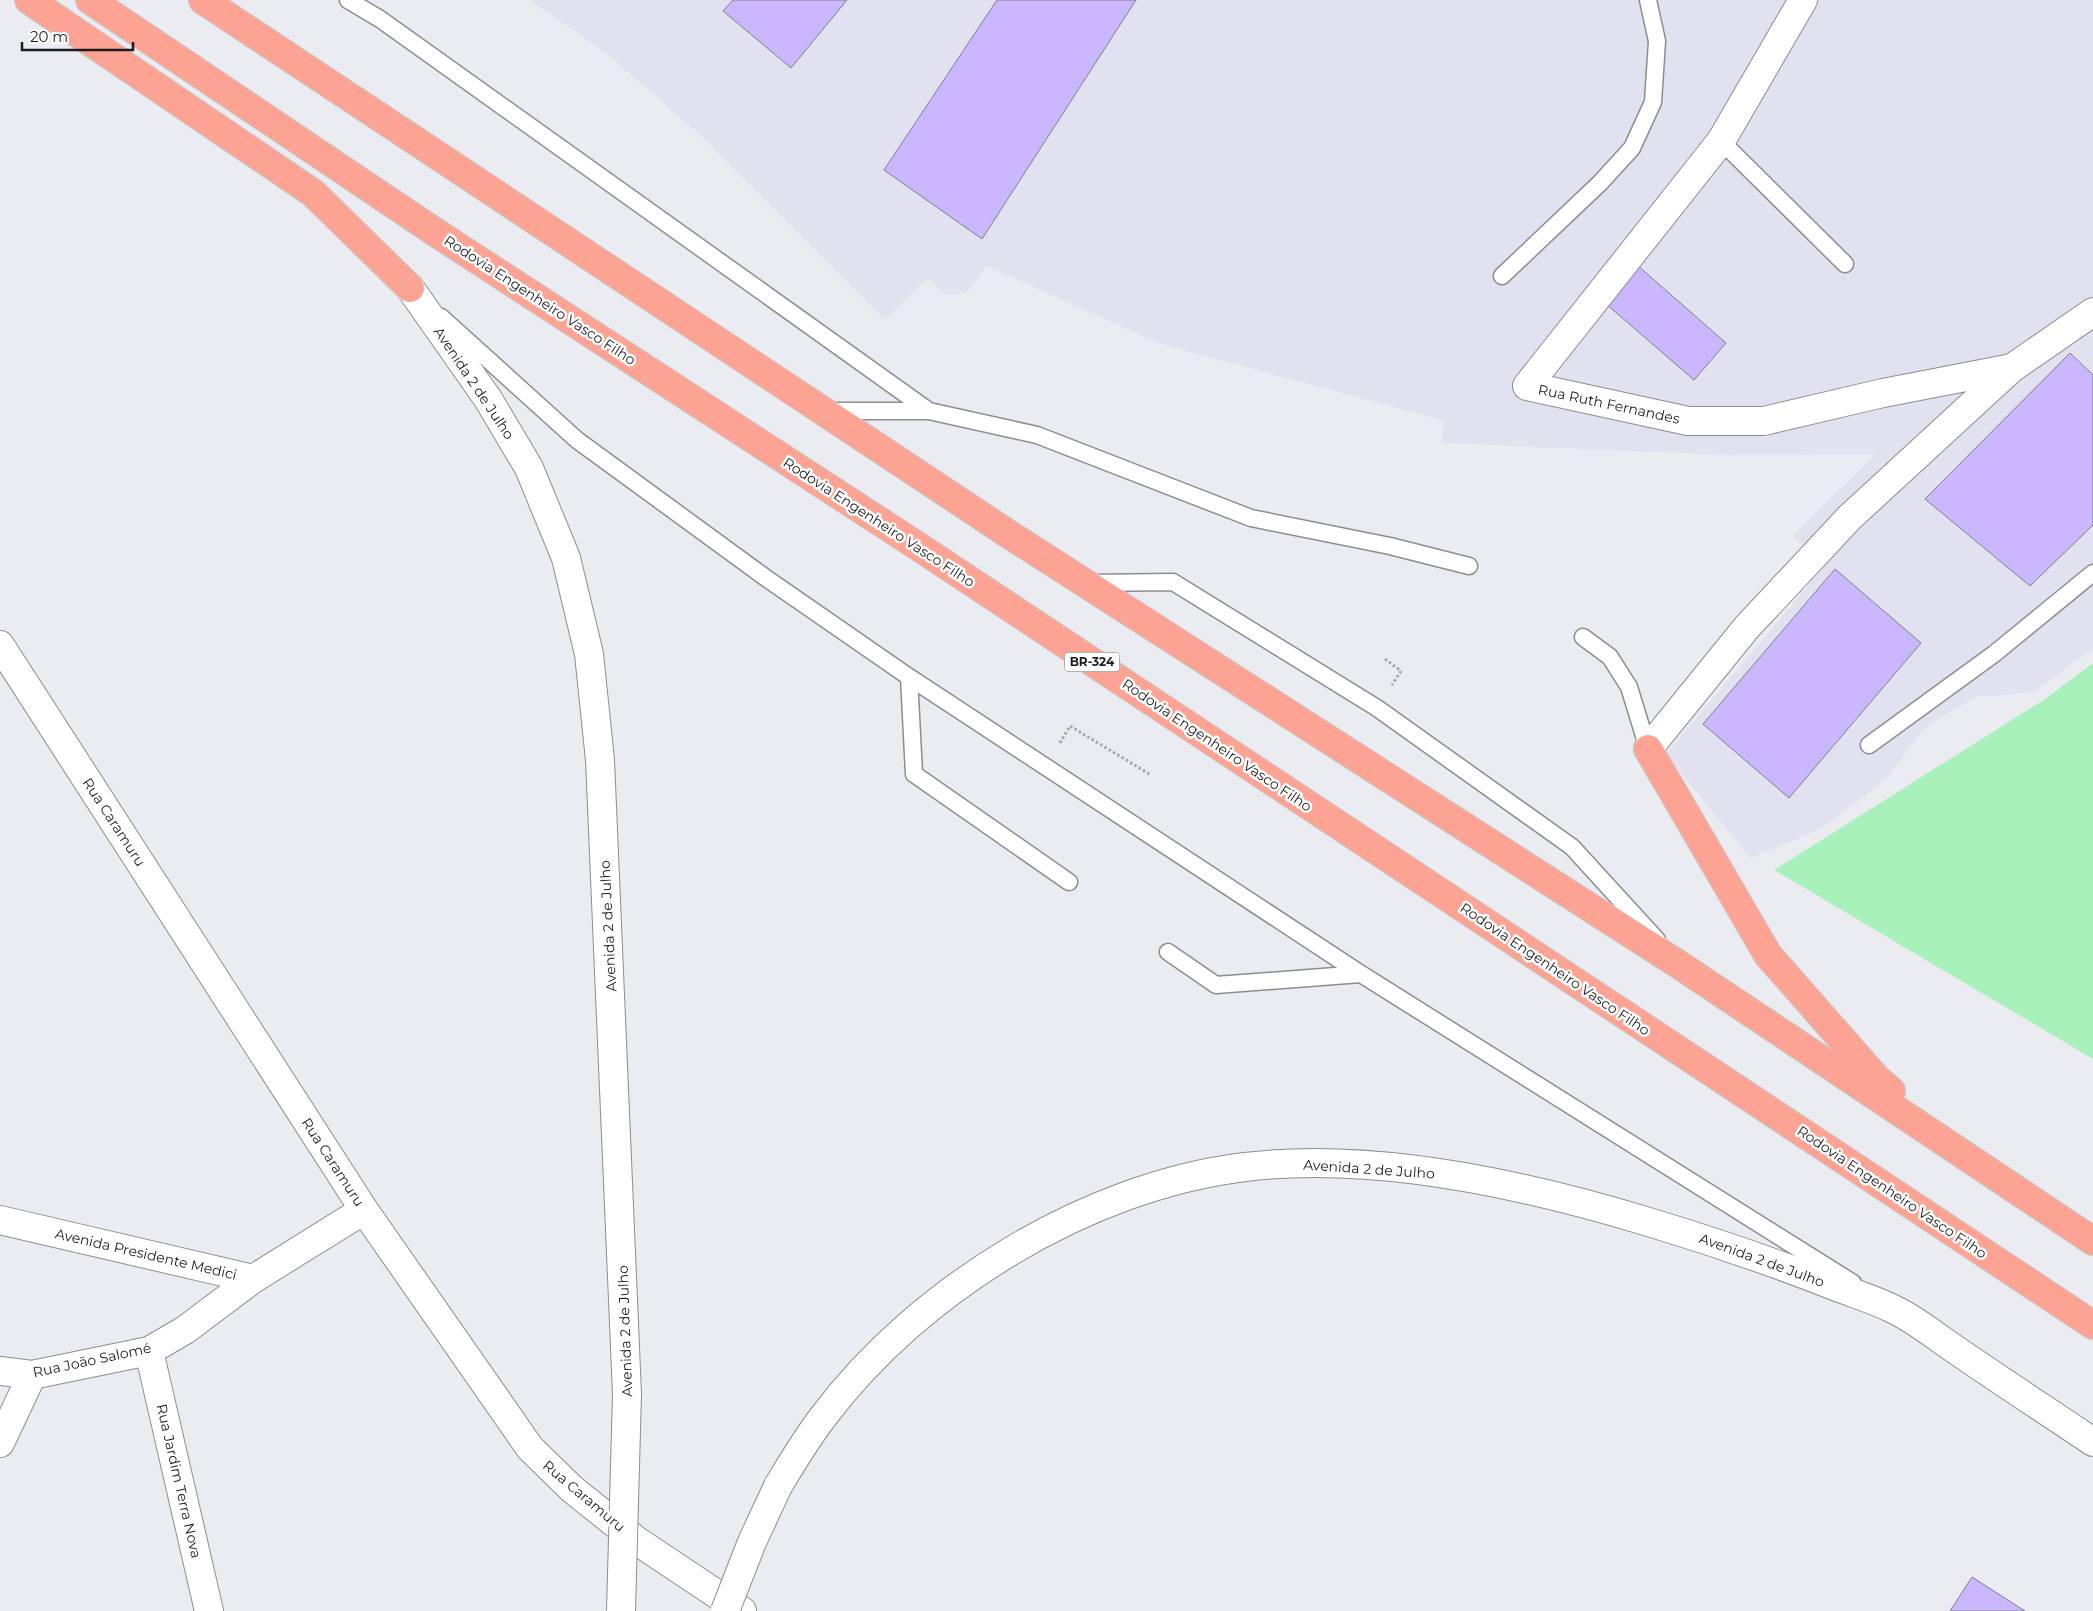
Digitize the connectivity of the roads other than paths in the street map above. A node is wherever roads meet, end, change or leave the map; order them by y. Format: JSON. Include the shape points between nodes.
{"nodes":[{"id":1,"x":30,"y":0,"type":"edge"},
{"id":2,"x":90,"y":0,"type":"edge"},
{"id":3,"x":203,"y":0,"type":"edge"},
{"id":4,"x":348,"y":0,"type":"edge"},
{"id":5,"x":1648,"y":0,"type":"edge"},
{"id":6,"x":1803,"y":0,"type":"edge"},
{"id":7,"x":1721,"y":141,"type":"junction"},
{"id":8,"x":1845,"y":264,"type":"dead end"},
{"id":9,"x":1502,"y":276,"type":"dead end"},
{"id":10,"x":410,"y":288,"type":"junction"},
{"id":11,"x":2089,"y":321,"type":"edge"},
{"id":12,"x":2012,"y":368,"type":"junction"},
{"id":13,"x":824,"y":412,"type":"junction"},
{"id":14,"x":929,"y":412,"type":"junction"},
{"id":15,"x":1469,"y":566,"type":"dead end"},
{"id":16,"x":2093,"y":573,"type":"edge"},
{"id":17,"x":1085,"y":583,"type":"junction"},
{"id":18,"x":1583,"y":637,"type":"dead end"},
{"id":19,"x":0,"y":645,"type":"edge"},
{"id":20,"x":908,"y":677,"type":"junction"},
{"id":21,"x":1869,"y":745,"type":"dead end"},
{"id":22,"x":1648,"y":749,"type":"junction"},
{"id":23,"x":1069,"y":882,"type":"dead end"},
{"id":24,"x":1168,"y":952,"type":"dead end"},
{"id":25,"x":1678,"y":964,"type":"junction"},
{"id":26,"x":1361,"y":974,"type":"junction"},
{"id":27,"x":1974,"y":1162,"type":"junction"},
{"id":28,"x":364,"y":1210,"type":"junction"},
{"id":29,"x":0,"y":1220,"type":"edge"},
{"id":30,"x":2093,"y":1241,"type":"edge"},
{"id":31,"x":253,"y":1279,"type":"junction"},
{"id":32,"x":1896,"y":1310,"type":"junction"},
{"id":33,"x":2093,"y":1325,"type":"edge"},
{"id":34,"x":149,"y":1351,"type":"junction"},
{"id":35,"x":0,"y":1371,"type":"edge"},
{"id":36,"x":32,"y":1374,"type":"junction"},
{"id":37,"x":2093,"y":1442,"type":"edge"},
{"id":38,"x":0,"y":1444,"type":"edge"},
{"id":39,"x":210,"y":1611,"type":"edge"},
{"id":40,"x":621,"y":1611,"type":"edge"},
{"id":41,"x":725,"y":1611,"type":"edge"},
{"id":42,"x":742,"y":1611,"type":"edge"}],
"edges":[{"from":1,"to":10,"type":"highway","via":[[312,193]]},
{"from":2,"to":33,"type":"highway","name":"Rodovia Engenheiro Vasco Filho","number":"BR-324","via":[[436,232],[916,545]]},
{"from":3,"to":13,"type":"highway"},
{"from":4,"to":14,"type":"lane","via":[[388,25]]},
{"from":5,"to":9,"type":"lane","via":[[1657,42],[1653,102],[1632,148]]},
{"from":6,"to":7,"type":"street","name":"Rua Ruth Fernandes"},
{"from":7,"to":8,"type":"lane"},
{"from":7,"to":12,"type":"street","name":"Rua Ruth Fernandes","via":[[1527,386],[1688,421],[1764,421],[1883,393]]},
{"from":10,"to":20,"type":"lane","via":[[577,440]]},
{"from":10,"to":40,"type":"street","name":"Avenida 2 de Julho","bridge":true,"via":[[488,398],[529,468],[566,558],[589,654],[600,760],[627,1394]]},
{"from":11,"to":12,"type":"street","name":"Rua Ruth Fernandes"},
{"from":12,"to":22,"type":"street","name":"Rua Ruth Fernandes","via":[[1850,517],[1746,627]]},
{"from":13,"to":14,"type":"lane"},
{"from":13,"to":17,"type":"highway"},
{"from":14,"to":15,"type":"lane","via":[[1037,435],[1251,518],[1390,546]]},
{"from":16,"to":21,"type":"lane","via":[[1994,654]]},
{"from":17,"to":25,"type":"highway"},
{"from":17,"to":25,"type":"lane","via":[[1173,582],[1377,708],[1572,847]]},
{"from":18,"to":22,"type":"lane","via":[[1610,657],[1629,687]]},
{"from":19,"to":28,"type":"street","name":"Rua Caramuru"},
{"from":20,"to":23,"type":"lane","via":[[914,774]]},
{"from":20,"to":26,"type":"lane"},
{"from":22,"to":27,"type":"highway","via":[[1768,955],[1877,1079]]},
{"from":24,"to":26,"type":"lane","via":[[1216,985]]},
{"from":25,"to":27,"type":"highway"},
{"from":26,"to":32,"type":"lane"},
{"from":27,"to":30,"type":"highway"},
{"from":28,"to":31,"type":"street","name":"Avenida Presidente Medici"},
{"from":28,"to":42,"type":"street","name":"Rua Caramuru","via":[[530,1448],[572,1489],[637,1540]]},
{"from":29,"to":31,"type":"street","name":"Avenida Presidente Medici"},
{"from":31,"to":34,"type":"street","name":"Rua João Salomé","via":[[185,1330]]},
{"from":32,"to":37,"type":"street","name":"Avenida 2 de Julho"},
{"from":32,"to":41,"type":"street","name":"Avenida 2 de Julho","bridge":true,"via":[[1725,1245],[1525,1189],[1414,1170],[1322,1163],[1246,1166],[1175,1179],[1085,1212],[1013,1251],[942,1296],[879,1353],[823,1417],[778,1486]]},
{"from":34,"to":36,"type":"street","name":"Rua João Salomé"},
{"from":34,"to":39,"type":"street","name":"Rua Jardim Terra Nova"},
{"from":35,"to":36,"type":"street","name":"Rua João Salomé"},
{"from":36,"to":38,"type":"street"}]}
